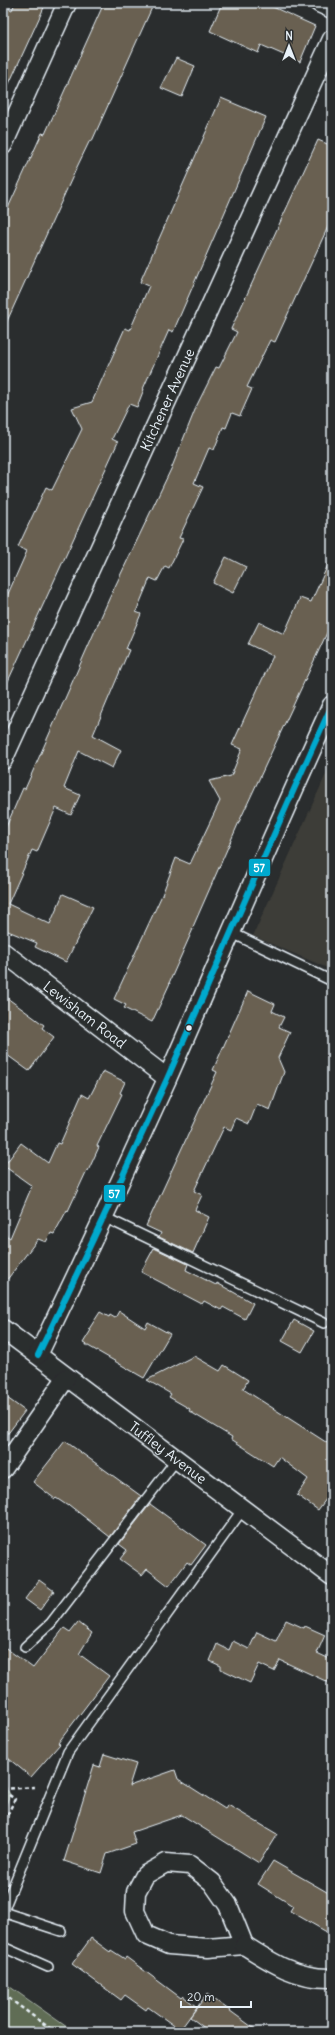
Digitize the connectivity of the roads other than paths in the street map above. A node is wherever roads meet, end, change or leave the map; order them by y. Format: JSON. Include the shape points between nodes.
{"nodes":[{"id":1,"x":67,"y":3,"type":"edge"},
{"id":2,"x":319,"y":3,"type":"edge"},
{"id":3,"x":332,"y":9,"type":"edge"},
{"id":4,"x":332,"y":39,"type":"edge"},
{"id":5,"x":3,"y":145,"type":"edge"},
{"id":6,"x":332,"y":705,"type":"edge"},
{"id":7,"x":3,"y":760,"type":"edge"},
{"id":8,"x":230,"y":932,"type":"junction"},
{"id":9,"x":3,"y":952,"type":"edge"},
{"id":10,"x":332,"y":981,"type":"edge"},
{"id":11,"x":167,"y":1078,"type":"junction"},
{"id":12,"x":104,"y":1217,"type":"junction"},
{"id":13,"x":324,"y":1323,"type":"dead end"},
{"id":14,"x":3,"y":1329,"type":"edge"},
{"id":15,"x":38,"y":1355,"type":"junction"},
{"id":16,"x":66,"y":1378,"type":"junction"},
{"id":17,"x":177,"y":1459,"type":"junction"},
{"id":18,"x":3,"y":1469,"type":"edge"},
{"id":19,"x":243,"y":1509,"type":"junction"},
{"id":20,"x":332,"y":1576,"type":"edge"},
{"id":21,"x":25,"y":1647,"type":"dead end"},
{"id":22,"x":3,"y":1912,"type":"edge"},
{"id":23,"x":61,"y":1931,"type":"dead end"},
{"id":24,"x":244,"y":1945,"type":"junction"},
{"id":25,"x":3,"y":1948,"type":"edge"},
{"id":26,"x":48,"y":1967,"type":"dead end"},
{"id":27,"x":332,"y":1978,"type":"edge"}],
"edges":[{"from":1,"to":5,"type":"street"},
{"from":2,"to":3,"type":"street"},
{"from":4,"to":7,"type":"street","name":"Kitchener Avenue"},
{"from":6,"to":8,"type":"street"},
{"from":8,"to":10,"type":"lane"},
{"from":8,"to":11,"type":"street"},
{"from":9,"to":11,"type":"street","name":"Lewisham Road"},
{"from":11,"to":12,"type":"street"},
{"from":12,"to":13,"type":"lane"},
{"from":12,"to":15,"type":"street"},
{"from":14,"to":15,"type":"street","name":"Tuffley Avenue"},
{"from":15,"to":16,"type":"street","name":"Tuffley Avenue"},
{"from":16,"to":17,"type":"street","name":"Tuffley Avenue"},
{"from":16,"to":18,"type":"street"},
{"from":17,"to":19,"type":"street","name":"Tuffley Avenue"},
{"from":17,"to":21,"type":"lane","via":[[51,1623]]},
{"from":19,"to":20,"type":"street","name":"Tuffley Avenue"},
{"from":19,"to":22,"type":"lane","via":[[68,1752]]},
{"from":22,"to":23,"type":"lane"},
{"from":24,"to":24,"type":"street","via":[[208,1948],[170,1945],[146,1935],[135,1911],[136,1892],[145,1875],[166,1862],[190,1865],[212,1882],[228,1905]]},
{"from":24,"to":27,"type":"street","via":[[278,1967],[316,1979]]},
{"from":25,"to":26,"type":"lane"}]}
